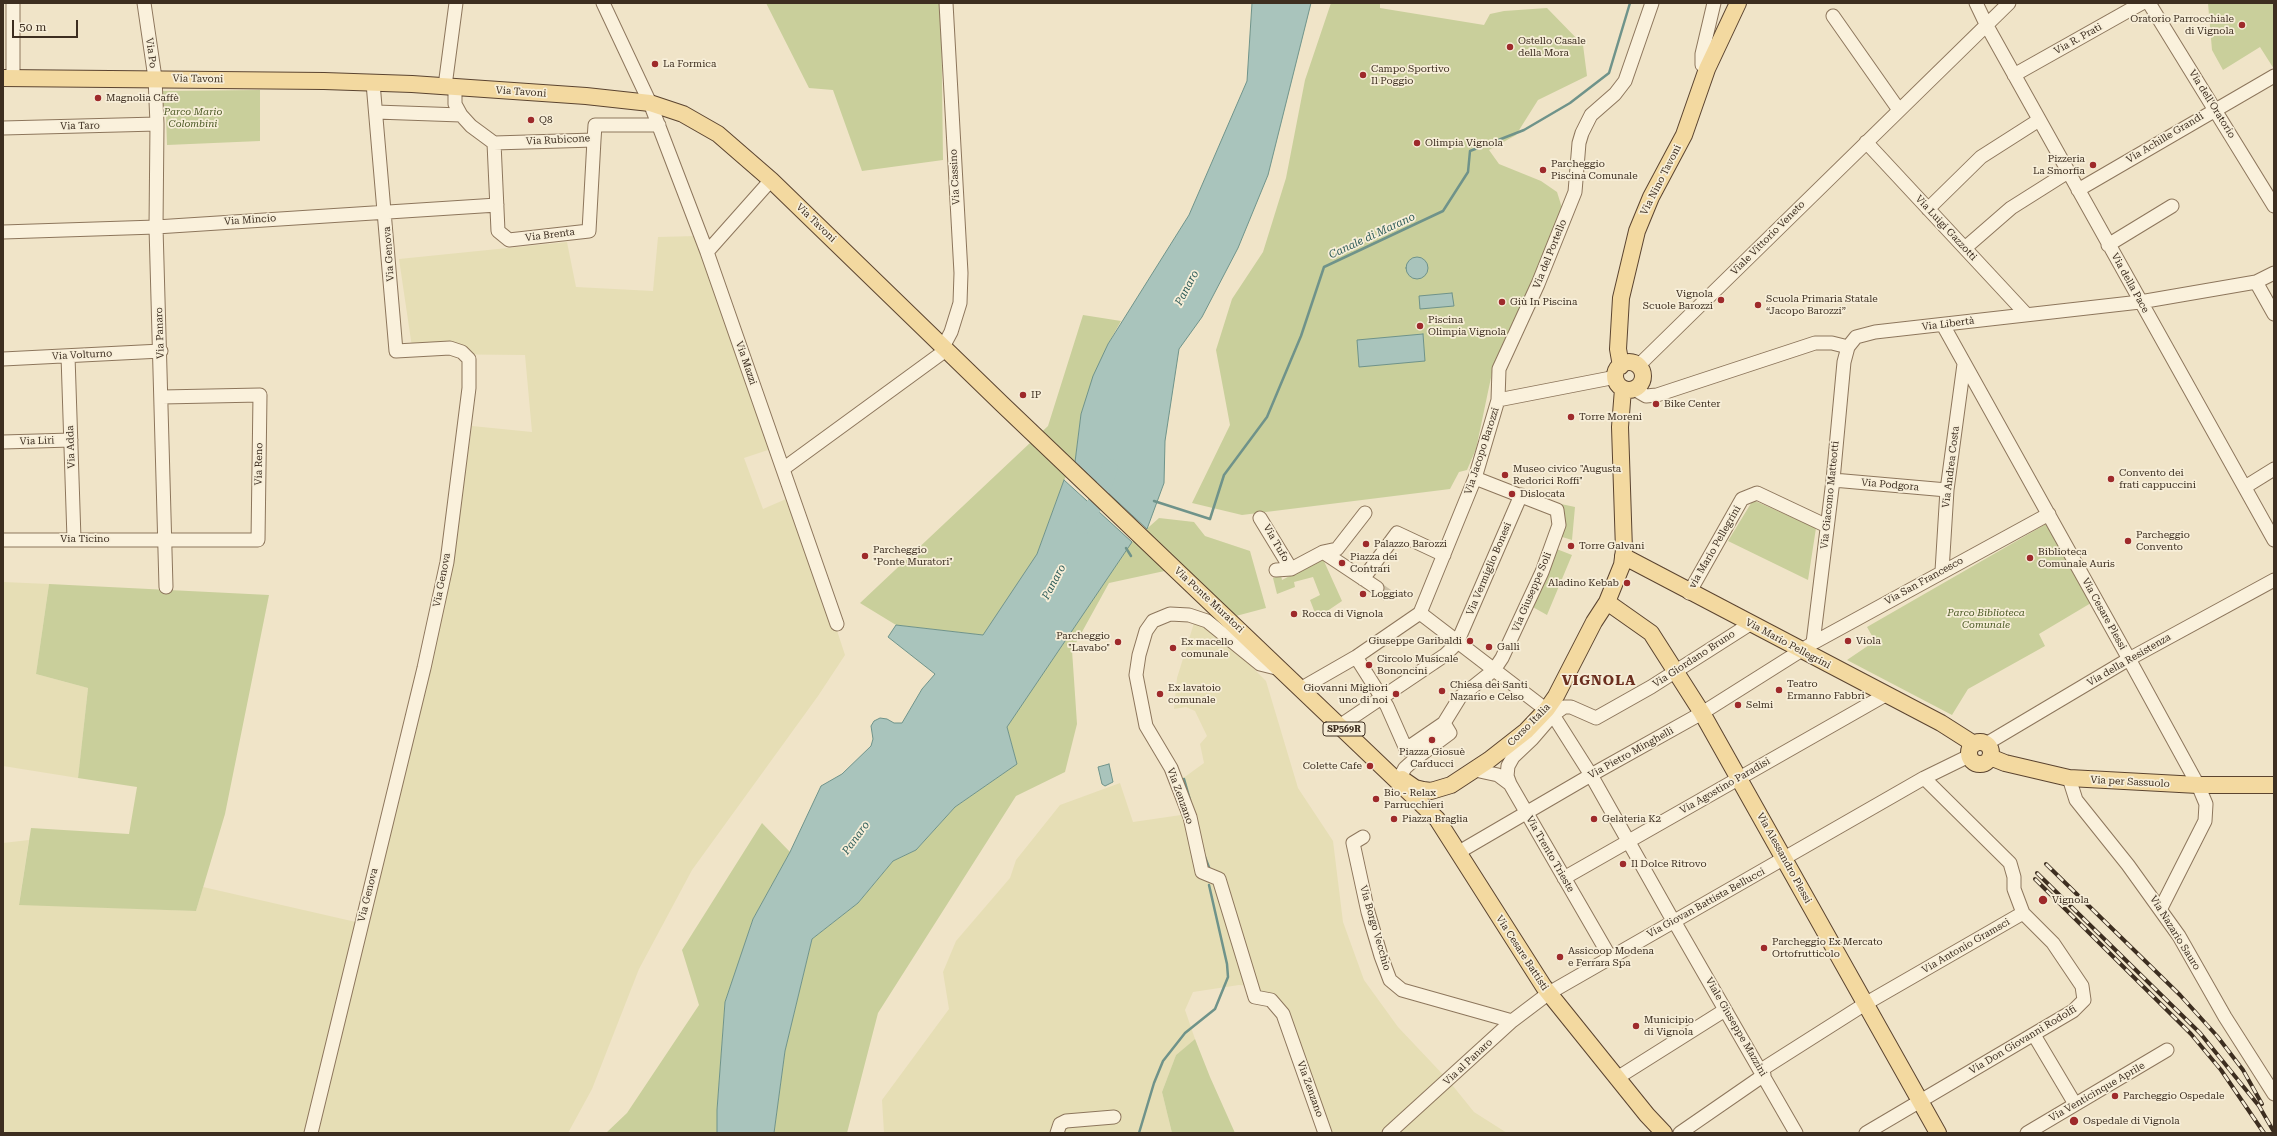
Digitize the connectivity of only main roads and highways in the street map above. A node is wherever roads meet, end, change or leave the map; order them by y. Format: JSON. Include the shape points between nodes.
{"nodes":[{"id":1,"x":1738,"y":3,"type":"edge"},
{"id":2,"x":8,"y":78,"type":"edge"},
{"id":3,"x":1624,"y":380,"type":"junction"},
{"id":4,"x":1030,"y":431,"type":"joint"},
{"id":5,"x":1623,"y":556,"type":"junction"},
{"id":6,"x":1607,"y":602,"type":"junction"},
{"id":7,"x":1980,"y":750,"type":"joint"},
{"id":8,"x":1393,"y":773,"type":"junction"},
{"id":9,"x":1451,"y":785,"type":"junction"},
{"id":10,"x":2274,"y":785,"type":"edge"},
{"id":11,"x":1437,"y":819,"type":"junction"},
{"id":12,"x":1664,"y":1133,"type":"edge"},
{"id":13,"x":1938,"y":1133,"type":"edge"}],
"edges":[{"from":1,"to":3,"type":"main road","name":"Via Nino Tavoni","via":[[1707,69],[1690,121],[1646,207],[1630,255],[1621,298],[1618,349]]},
{"from":2,"to":4,"type":"main road","name":"Via Tavoni","via":[[155,78],[450,86],[650,103],[683,114],[718,134],[771,180]]},
{"from":3,"to":3,"type":"main road","via":[[1629,363],[1638,366],[1642,371],[1640,385]]},
{"from":3,"to":5,"type":"main road","name":"Via Nino Tavoni","via":[[1620,427]]},
{"from":4,"to":8,"type":"main road","name":"Via Ponte Muratori","number":"SP569R"},
{"from":5,"to":6,"type":"main road","name":"Corso Italia","number":"SP569R","via":[[1619,574]]},
{"from":5,"to":7,"type":"main road","name":"Via Mario Pellegrini","via":[[1750,624],[1807,647],[1941,723]]},
{"from":6,"to":9,"type":"main road","name":"Corso Italia","number":"SP569R","via":[[1594,622],[1550,712],[1506,748]]},
{"from":6,"to":13,"type":"main road","name":"Via Alessandro Plessi","via":[[1651,633],[1702,713]]},
{"from":7,"to":10,"type":"main road","name":"Via per Sassuolo","via":[[2005,763],[2069,778],[2198,785]]},
{"from":8,"to":9,"type":"main road","name":"Corso Italia","number":"SP569R","via":[[1415,788],[1423,790]]},
{"from":8,"to":11,"type":"main road","name":"Via Cesare Battisti"},
{"from":9,"to":11,"type":"main road","name":"Corso Italia","number":"SP569R","via":[[1436,805],[1434,812]]},
{"from":11,"to":12,"type":"main road","name":"Via Cesare Battisti","via":[[1549,993]]}]}
